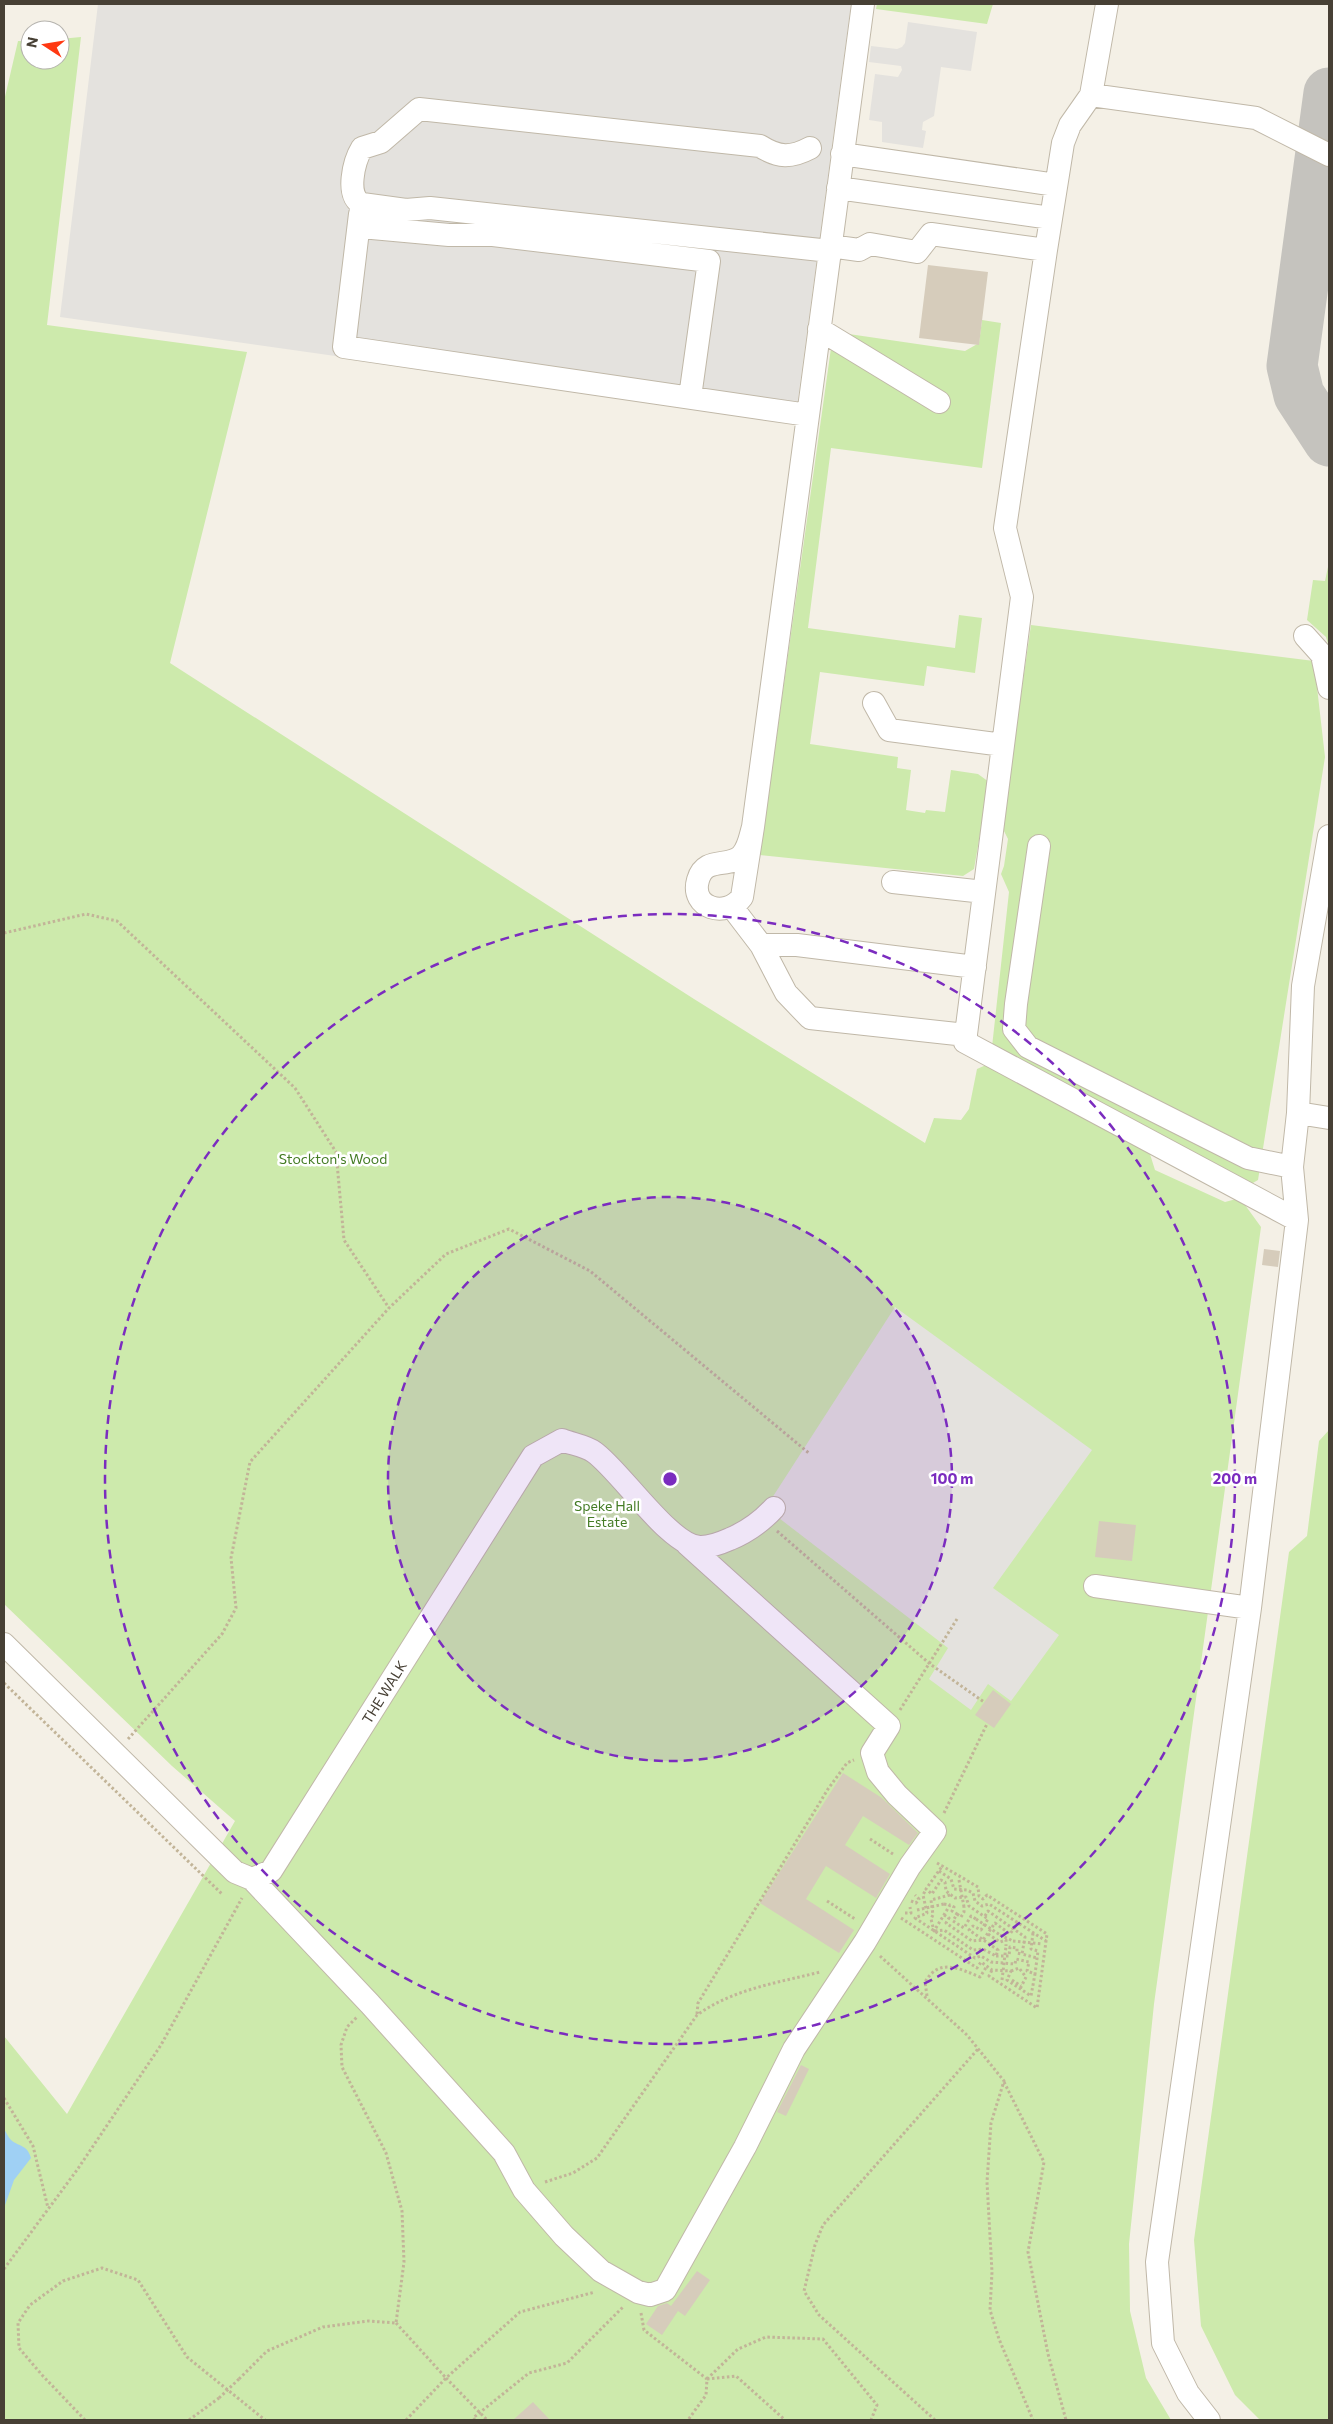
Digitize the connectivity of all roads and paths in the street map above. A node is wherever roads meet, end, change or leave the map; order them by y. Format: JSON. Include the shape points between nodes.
{"nodes":[{"id":1,"x":862,"y":4,"type":"edge"},
{"id":2,"x":1107,"y":4,"type":"edge"},
{"id":3,"x":1091,"y":95,"type":"junction"},
{"id":4,"x":843,"y":153,"type":"junction"},
{"id":5,"x":1329,"y":155,"type":"edge"},
{"id":6,"x":1056,"y":185,"type":"junction"},
{"id":7,"x":838,"y":188,"type":"junction"},
{"id":8,"x":465,"y":212,"type":"junction"},
{"id":9,"x":1051,"y":218,"type":"junction"},
{"id":10,"x":358,"y":226,"type":"junction"},
{"id":11,"x":830,"y":248,"type":"junction"},
{"id":12,"x":1046,"y":250,"type":"junction"},
{"id":13,"x":819,"y":328,"type":"junction"},
{"id":14,"x":690,"y":397,"type":"junction"},
{"id":15,"x":939,"y":402,"type":"dead end"},
{"id":16,"x":808,"y":415,"type":"junction"},
{"id":17,"x":1305,"y":636,"type":"dead end"},
{"id":18,"x":1329,"y":688,"type":"edge"},
{"id":19,"x":874,"y":702,"type":"dead end"},
{"id":20,"x":1003,"y":745,"type":"junction"},
{"id":21,"x":753,"y":826,"type":"junction"},
{"id":22,"x":1329,"y":836,"type":"edge"},
{"id":23,"x":1039,"y":846,"type":"dead end"},
{"id":24,"x":893,"y":882,"type":"dead end"},
{"id":25,"x":984,"y":892,"type":"junction"},
{"id":26,"x":732,"y":907,"type":"junction"},
{"id":27,"x":4,"y":933,"type":"edge"},
{"id":28,"x":761,"y":945,"type":"junction"},
{"id":29,"x":975,"y":967,"type":"junction"},
{"id":30,"x":966,"y":1035,"type":"junction"},
{"id":31,"x":1298,"y":1113,"type":"junction"},
{"id":32,"x":1329,"y":1118,"type":"edge"},
{"id":33,"x":1292,"y":1167,"type":"junction"},
{"id":34,"x":1297,"y":1220,"type":"junction"},
{"id":35,"x":389,"y":1308,"type":"junction"},
{"id":36,"x":810,"y":1454,"type":"dead end"},
{"id":37,"x":769,"y":1514,"type":"joint"},
{"id":38,"x":687,"y":1544,"type":"junction"},
{"id":39,"x":1095,"y":1586,"type":"dead end"},
{"id":40,"x":1250,"y":1608,"type":"junction"},
{"id":41,"x":957,"y":1619,"type":"dead end"},
{"id":42,"x":4,"y":1644,"type":"edge"},
{"id":43,"x":930,"y":1664,"type":"junction"},
{"id":44,"x":4,"y":1683,"type":"edge"},
{"id":45,"x":909,"y":1696,"type":"dead end"},
{"id":46,"x":984,"y":1702,"type":"dead end"},
{"id":47,"x":988,"y":1724,"type":"dead end"},
{"id":48,"x":114,"y":1753,"type":"junction"},
{"id":49,"x":872,"y":1753,"type":"junction"},
{"id":50,"x":935,"y":1831,"type":"junction"},
{"id":51,"x":870,"y":1839,"type":"dead end"},
{"id":52,"x":943,"y":1865,"type":"junction"},
{"id":53,"x":921,"y":1868,"type":"junction"},
{"id":54,"x":939,"y":1871,"type":"junction"},
{"id":55,"x":958,"y":1875,"type":"junction"},
{"id":56,"x":252,"y":1879,"type":"junction"},
{"id":57,"x":926,"y":1889,"type":"junction"},
{"id":58,"x":222,"y":1894,"type":"dead end"},
{"id":59,"x":915,"y":1894,"type":"dead end"},
{"id":60,"x":950,"y":1895,"type":"junction"},
{"id":61,"x":827,"y":1901,"type":"dead end"},
{"id":62,"x":950,"y":1905,"type":"junction"},
{"id":63,"x":912,"y":1914,"type":"junction"},
{"id":64,"x":957,"y":1914,"type":"junction"},
{"id":65,"x":944,"y":1915,"type":"junction"},
{"id":66,"x":985,"y":1916,"type":"junction"},
{"id":67,"x":1018,"y":1923,"type":"junction"},
{"id":68,"x":1014,"y":1929,"type":"junction"},
{"id":69,"x":934,"y":1931,"type":"junction"},
{"id":70,"x":1033,"y":1933,"type":"junction"},
{"id":71,"x":988,"y":1934,"type":"junction"},
{"id":72,"x":869,"y":1936,"type":"junction"},
{"id":73,"x":983,"y":1940,"type":"junction"},
{"id":74,"x":1006,"y":1940,"type":"junction"},
{"id":75,"x":1044,"y":1943,"type":"junction"},
{"id":76,"x":1022,"y":1954,"type":"junction"},
{"id":77,"x":996,"y":1956,"type":"junction"},
{"id":78,"x":1037,"y":1958,"type":"junction"},
{"id":79,"x":850,"y":1965,"type":"junction"},
{"id":80,"x":987,"y":1966,"type":"junction"},
{"id":81,"x":992,"y":1970,"type":"junction"},
{"id":82,"x":1011,"y":1971,"type":"junction"},
{"id":83,"x":1035,"y":1974,"type":"junction"},
{"id":84,"x":1012,"y":1980,"type":"dead end"},
{"id":85,"x":1001,"y":1982,"type":"junction"},
{"id":86,"x":1021,"y":1987,"type":"junction"},
{"id":87,"x":928,"y":1997,"type":"junction"},
{"id":88,"x":370,"y":2004,"type":"junction"},
{"id":89,"x":697,"y":2015,"type":"junction"},
{"id":90,"x":978,"y":2049,"type":"junction"},
{"id":91,"x":1004,"y":2082,"type":"junction"},
{"id":92,"x":4,"y":2098,"type":"edge"},
{"id":93,"x":524,"y":2190,"type":"junction"},
{"id":94,"x":48,"y":2209,"type":"junction"},
{"id":95,"x":4,"y":2270,"type":"edge"},
{"id":96,"x":604,"y":2292,"type":"dead end"},
{"id":97,"x":638,"y":2292,"type":"junction"},
{"id":98,"x":396,"y":2323,"type":"junction"},
{"id":99,"x":446,"y":2378,"type":"junction"},
{"id":100,"x":707,"y":2379,"type":"junction"},
{"id":101,"x":85,"y":2420,"type":"edge"},
{"id":102,"x":189,"y":2420,"type":"edge"},
{"id":103,"x":266,"y":2420,"type":"edge"},
{"id":104,"x":406,"y":2420,"type":"edge"},
{"id":105,"x":475,"y":2420,"type":"edge"},
{"id":106,"x":487,"y":2420,"type":"edge"},
{"id":107,"x":688,"y":2420,"type":"edge"},
{"id":108,"x":785,"y":2420,"type":"edge"},
{"id":109,"x":871,"y":2420,"type":"edge"},
{"id":110,"x":935,"y":2420,"type":"edge"},
{"id":111,"x":1033,"y":2420,"type":"edge"},
{"id":112,"x":1066,"y":2420,"type":"edge"},
{"id":113,"x":1209,"y":2420,"type":"edge"}],
"edges":[{"from":1,"to":4,"type":"street","via":[[863,53]]},
{"from":2,"to":3,"type":"street"},
{"from":3,"to":5,"type":"street","via":[[1256,118]]},
{"from":3,"to":6,"type":"street","via":[[1070,125],[1063,143]]},
{"from":4,"to":6,"type":"street"},
{"from":4,"to":7,"type":"street"},
{"from":4,"to":8,"type":"street","via":[[771,141],[760,146],[419,109],[381,142],[362,148],[356,161],[353,193]]},
{"from":6,"to":9,"type":"street"},
{"from":7,"to":9,"type":"street"},
{"from":7,"to":11,"type":"street"},
{"from":8,"to":10,"type":"street","via":[[428,219],[360,214]]},
{"from":8,"to":11,"type":"street"},
{"from":9,"to":12,"type":"street"},
{"from":10,"to":14,"type":"street","via":[[344,348]]},
{"from":10,"to":14,"type":"street","via":[[432,234],[492,235],[709,261]]},
{"from":11,"to":12,"type":"street","via":[[859,250],[870,244],[917,252],[931,234]]},
{"from":11,"to":13,"type":"street"},
{"from":12,"to":20,"type":"street","via":[[1005,528],[1022,597]]},
{"from":13,"to":15,"type":"street"},
{"from":13,"to":16,"type":"street"},
{"from":14,"to":16,"type":"street"},
{"from":16,"to":21,"type":"street"},
{"from":17,"to":18,"type":"street","via":[[1322,655]]},
{"from":19,"to":20,"type":"street","via":[[889,730]]},
{"from":20,"to":25,"type":"street"},
{"from":21,"to":26,"type":"street","via":[[750,886]]},
{"from":21,"to":26,"type":"street","via":[[748,846],[741,857],[713,864],[700,874],[697,882],[697,890],[705,904],[718,910]]},
{"from":22,"to":31,"type":"street","via":[[1303,986]]},
{"from":23,"to":33,"type":"street","via":[[1014,1029],[1028,1047],[1248,1158]]},
{"from":24,"to":25,"type":"street"},
{"from":25,"to":29,"type":"street"},
{"from":26,"to":28,"type":"street"},
{"from":27,"to":35,"type":"path","via":[[86,914],[117,921],[295,1088],[336,1152],[344,1240]]},
{"from":28,"to":29,"type":"street","via":[[797,945]]},
{"from":28,"to":30,"type":"street","via":[[786,993],[810,1018]]},
{"from":29,"to":30,"type":"street"},
{"from":30,"to":34,"type":"street","via":[[965,1042]]},
{"from":31,"to":32,"type":"street"},
{"from":31,"to":33,"type":"street"},
{"from":33,"to":34,"type":"street"},
{"from":34,"to":40,"type":"street"},
{"from":35,"to":36,"type":"path","via":[[446,1254],[509,1230],[590,1271]]},
{"from":35,"to":48,"type":"path","via":[[250,1462],[231,1558],[236,1608],[222,1634]]},
{"from":37,"to":38,"type":"street","via":[[718,1544],[700,1548]]},
{"from":37,"to":43,"type":"path"},
{"from":38,"to":49,"type":"street","name":"THE WALK","via":[[889,1726]]},
{"from":38,"to":56,"type":"street","name":"THE WALK","via":[[594,1452],[562,1440],[533,1456],[271,1871]]},
{"from":39,"to":40,"type":"street"},
{"from":40,"to":113,"type":"street","via":[[1157,2262],[1163,2343],[1188,2393]]},
{"from":41,"to":43,"type":"path"},
{"from":42,"to":48,"type":"street"},
{"from":43,"to":45,"type":"path"},
{"from":43,"to":46,"type":"path"},
{"from":44,"to":58,"type":"path"},
{"from":47,"to":50,"type":"path"},
{"from":48,"to":56,"type":"street","via":[[235,1872]]},
{"from":49,"to":50,"type":"street","via":[[878,1772],[897,1796]]},
{"from":49,"to":89,"type":"path","via":[[847,1762],[828,1789],[698,2003]]},
{"from":50,"to":53,"type":"street"},
{"from":51,"to":53,"type":"path"},
{"from":52,"to":53,"type":"path","via":[[938,1861]]},
{"from":52,"to":54,"type":"path"},
{"from":52,"to":55,"type":"path"},
{"from":53,"to":72,"type":"street"},
{"from":54,"to":57,"type":"path"},
{"from":54,"to":67,"type":"path","via":[[951,1879],[954,1889],[973,1893],[975,1901],[982,1906],[989,1904]]},
{"from":55,"to":64,"type":"path","bridge":true,"via":[[964,1912],[962,1917]]},
{"from":55,"to":75,"type":"path","via":[[978,1887],[979,1896],[983,1899],[987,1895],[1047,1934]]},
{"from":56,"to":88,"type":"street"},
{"from":56,"to":94,"type":"path","via":[[227,1930],[161,2044]]},
{"from":57,"to":60,"type":"path","via":[[932,1894],[941,1880]]},
{"from":57,"to":69,"type":"path","via":[[923,1895],[927,1913],[915,1918]]},
{"from":59,"to":63,"type":"path","via":[[919,1899],[907,1906]]},
{"from":60,"to":66,"type":"path","via":[[955,1898],[966,1896],[969,1906]]},
{"from":60,"to":69,"type":"path","via":[[931,1900]]},
{"from":61,"to":72,"type":"path"},
{"from":62,"to":63,"type":"path","bridge":true,"via":[[917,1910]]},
{"from":62,"to":64,"type":"path"},
{"from":62,"to":65,"type":"path"},
{"from":63,"to":80,"type":"path","via":[[902,1913],[900,1917],[977,1968],[981,1962]]},
{"from":64,"to":74,"type":"path","bridge":true,"via":[[953,1921],[964,1928],[971,1916]]},
{"from":65,"to":69,"type":"path"},
{"from":65,"to":73,"type":"path","via":[[948,1918],[946,1924],[972,1941]]},
{"from":66,"to":68,"type":"path","via":[[988,1911]]},
{"from":66,"to":73,"type":"path","via":[[988,1918],[981,1930],[972,1926],[969,1930]]},
{"from":67,"to":68,"type":"path"},
{"from":67,"to":70,"type":"path"},
{"from":68,"to":71,"type":"path","via":[[1010,1934],[994,1923]]},
{"from":68,"to":76,"type":"path","via":[[1025,1937]]},
{"from":69,"to":77,"type":"path","via":[[944,1930],[973,1950],[983,1948]]},
{"from":69,"to":83,"type":"path","via":[[974,1958],[981,1956],[991,1962],[1014,1964],[1016,1959],[1029,1962],[1028,1971]]},
{"from":70,"to":75,"type":"path"},
{"from":70,"to":78,"type":"path","via":[[1031,1949],[1038,1951]]},
{"from":71,"to":73,"type":"path"},
{"from":71,"to":74,"type":"path","via":[[1000,1942]]},
{"from":72,"to":79,"type":"street"},
{"from":72,"to":87,"type":"path"},
{"from":73,"to":77,"type":"path","via":[[998,1950]]},
{"from":74,"to":75,"type":"path","bridge":true},
{"from":74,"to":85,"type":"path","bridge":true},
{"from":75,"to":85,"type":"path","via":[[1037,2008]]},
{"from":76,"to":77,"type":"path","via":[[1017,1953],[1017,1948],[1010,1947],[1009,1956]]},
{"from":76,"to":78,"type":"path"},
{"from":78,"to":83,"type":"path"},
{"from":79,"to":89,"type":"path","via":[[732,1994]]},
{"from":79,"to":97,"type":"street","via":[[794,2049],[745,2147],[665,2290],[650,2295]]},
{"from":80,"to":81,"type":"path"},
{"from":80,"to":87,"type":"path","via":[[980,1977],[953,1967],[939,1967],[925,1982]]},
{"from":81,"to":82,"type":"path"},
{"from":81,"to":85,"type":"path","via":[[989,1976]]},
{"from":82,"to":86,"type":"path","via":[[1007,1980]]},
{"from":82,"to":86,"type":"path","via":[[1019,1968],[1026,1977]]},
{"from":83,"to":86,"type":"path","via":[[1031,1996]]},
{"from":84,"to":86,"type":"path"},
{"from":87,"to":90,"type":"path"},
{"from":88,"to":93,"type":"street","via":[[504,2153]]},
{"from":88,"to":98,"type":"path","via":[[347,2027],[341,2045],[342,2066],[386,2153],[402,2211],[404,2262]]},
{"from":89,"to":93,"type":"path","via":[[597,2158],[573,2173]]},
{"from":90,"to":91,"type":"path"},
{"from":90,"to":110,"type":"path","via":[[822,2225],[804,2291],[819,2316]]},
{"from":91,"to":111,"type":"path","via":[[991,2123],[987,2182],[992,2272],[990,2310]]},
{"from":91,"to":112,"type":"path","via":[[1044,2162],[1028,2252],[1048,2354]]},
{"from":92,"to":94,"type":"path","via":[[33,2146]]},
{"from":93,"to":97,"type":"street","via":[[564,2236],[601,2271]]},
{"from":94,"to":95,"type":"path"},
{"from":96,"to":99,"type":"path","via":[[520,2312]]},
{"from":97,"to":100,"type":"path","via":[[644,2330]]},
{"from":97,"to":105,"type":"path","via":[[567,2363],[529,2372],[473,2418]]},
{"from":98,"to":99,"type":"path"},
{"from":98,"to":102,"type":"path","bridge":true,"via":[[368,2321],[323,2326],[267,2351],[219,2398]]},
{"from":99,"to":104,"type":"path"},
{"from":99,"to":106,"type":"path","bridge":true},
{"from":100,"to":107,"type":"path","via":[[706,2395]]},
{"from":100,"to":108,"type":"path","via":[[736,2376]]},
{"from":100,"to":109,"type":"path","via":[[738,2349],[766,2338],[823,2339],[877,2405]]},
{"from":101,"to":103,"type":"path","via":[[20,2348],[18,2323],[30,2305],[63,2281],[102,2268],[138,2280],[187,2357]]}]}
